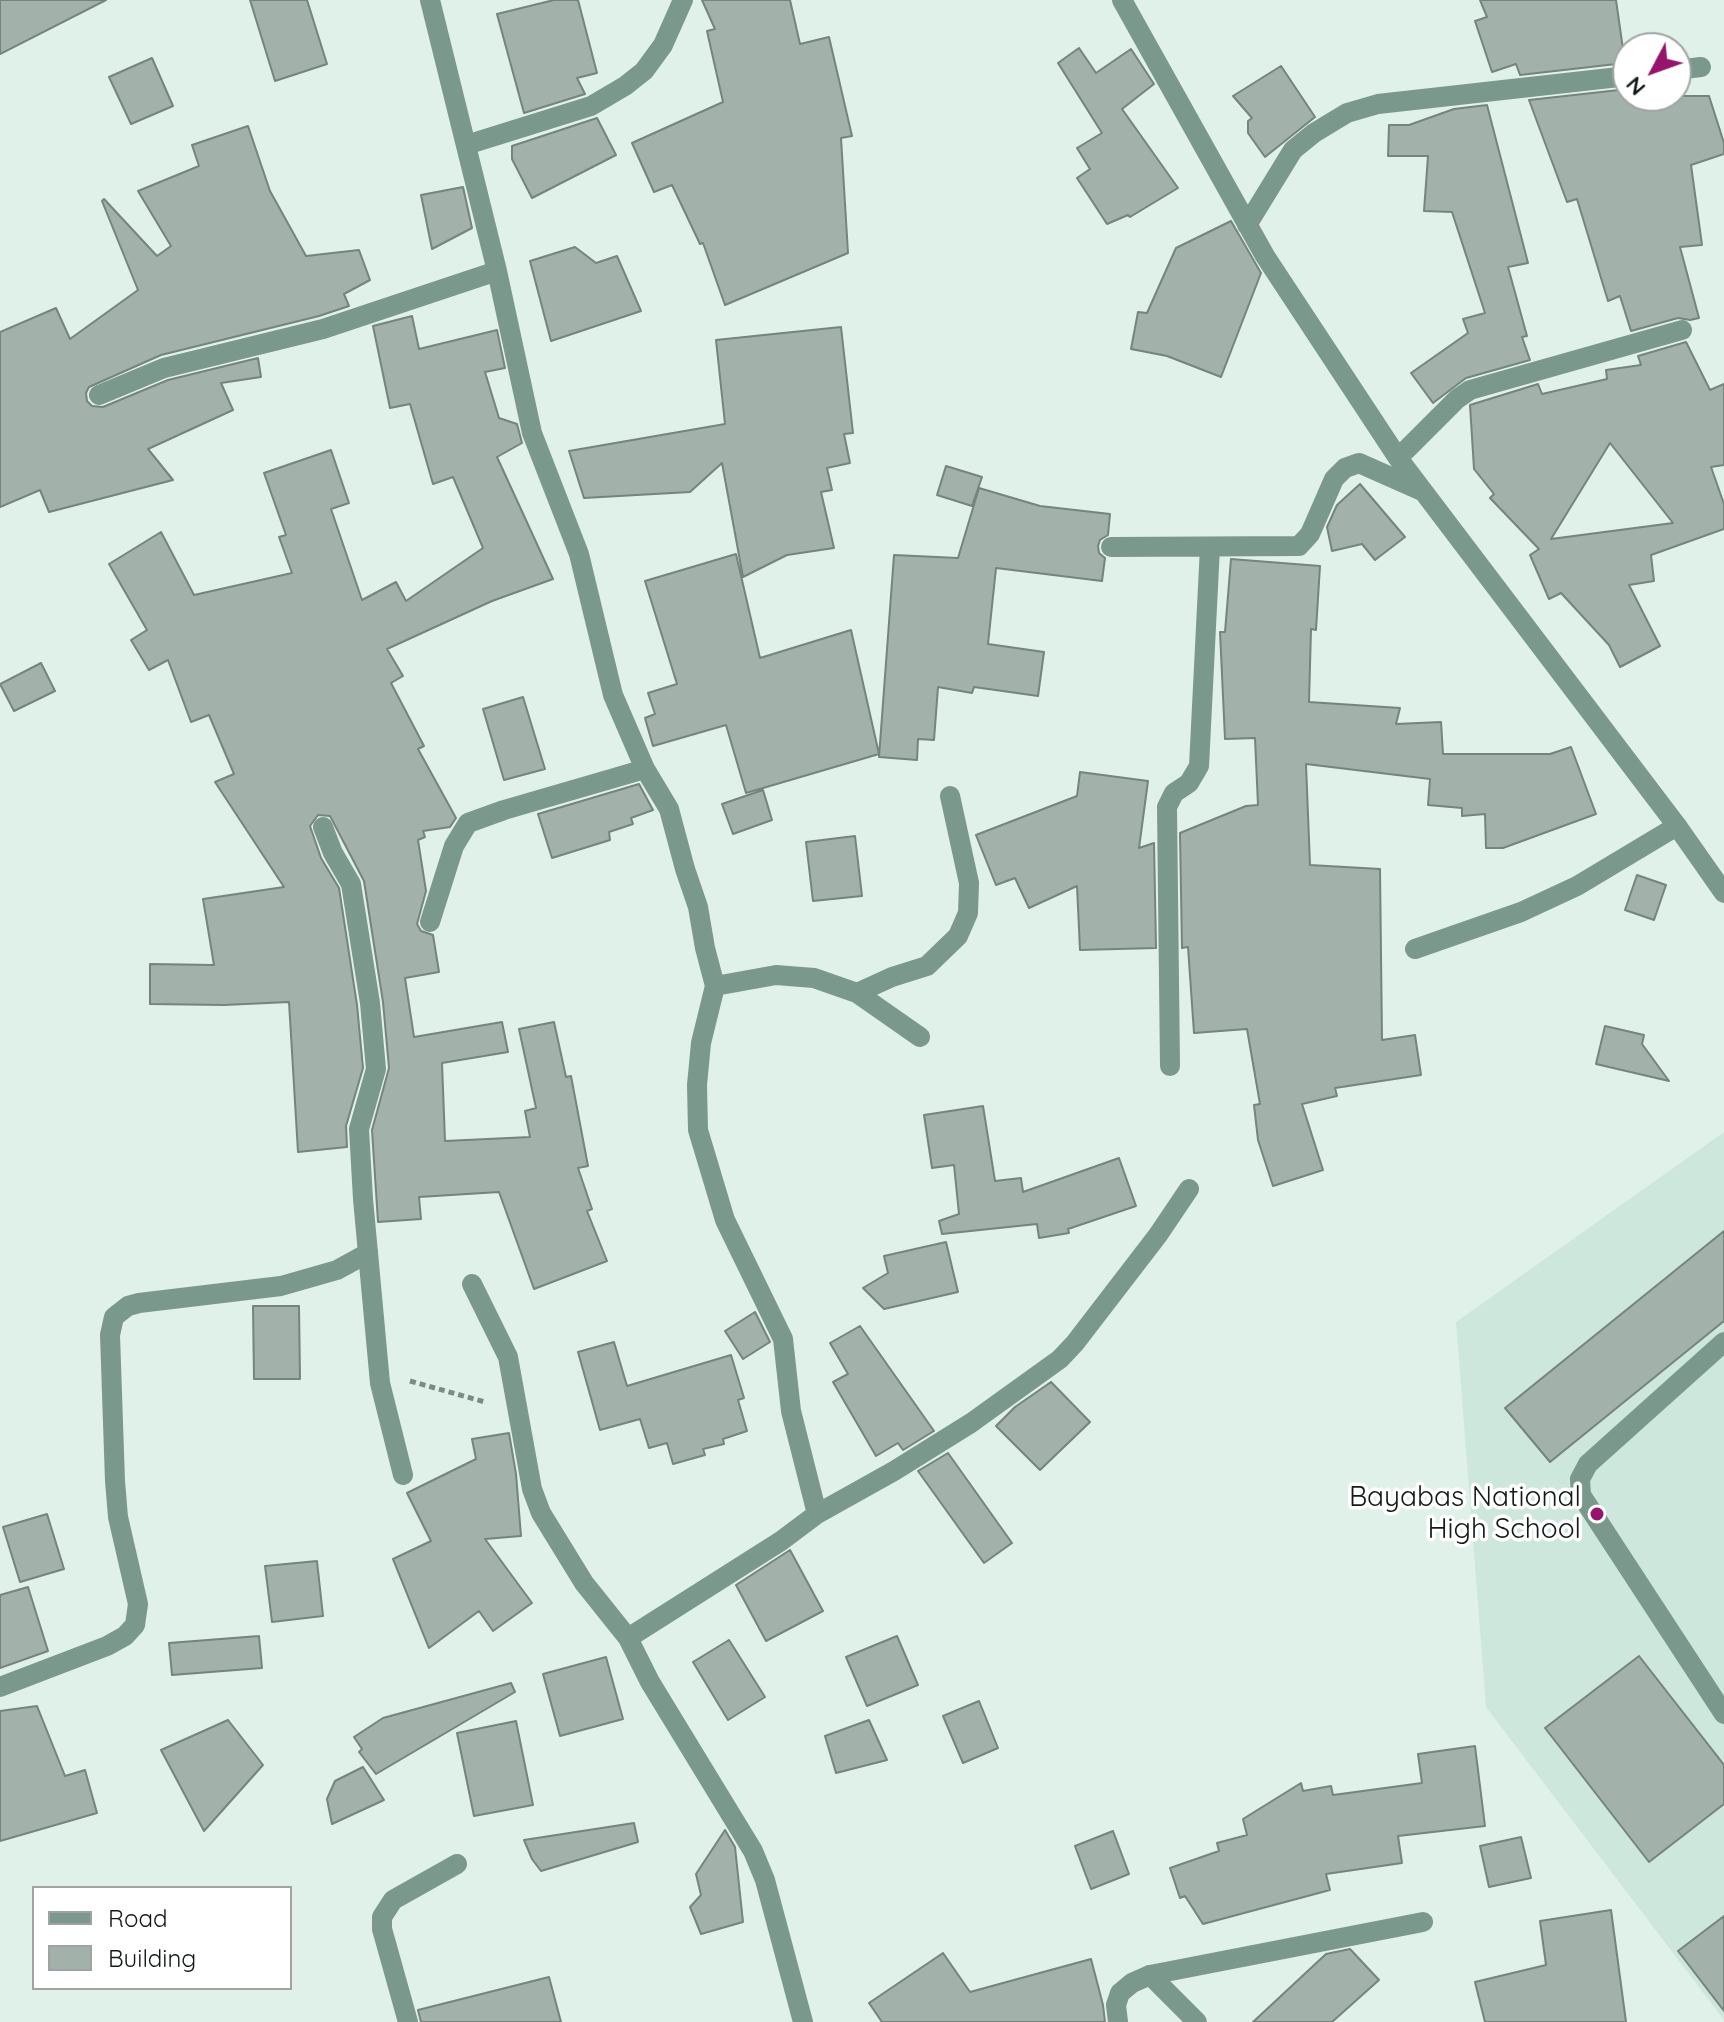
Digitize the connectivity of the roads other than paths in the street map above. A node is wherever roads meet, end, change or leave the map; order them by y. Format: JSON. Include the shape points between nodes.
{"nodes":[{"id":1,"x":430,"y":0,"type":"edge"},
{"id":2,"x":683,"y":0,"type":"edge"},
{"id":3,"x":1122,"y":0,"type":"edge"},
{"id":4,"x":1701,"y":67,"type":"dead end"},
{"id":5,"x":1692,"y":68,"type":"edge"},
{"id":6,"x":1612,"y":78,"type":"edge"},
{"id":7,"x":466,"y":145,"type":"junction"},
{"id":8,"x":1247,"y":225,"type":"junction"},
{"id":9,"x":497,"y":271,"type":"junction"},
{"id":10,"x":1682,"y":330,"type":"dead end"},
{"id":11,"x":99,"y":395,"type":"dead end"},
{"id":12,"x":1398,"y":458,"type":"junction"},
{"id":13,"x":1420,"y":490,"type":"junction"},
{"id":14,"x":1111,"y":547,"type":"dead end"},
{"id":15,"x":1210,"y":547,"type":"junction"},
{"id":16,"x":645,"y":769,"type":"junction"},
{"id":17,"x":950,"y":796,"type":"dead end"},
{"id":18,"x":1677,"y":826,"type":"junction"},
{"id":19,"x":323,"y":827,"type":"dead end"},
{"id":20,"x":1724,"y":893,"type":"edge"},
{"id":21,"x":430,"y":922,"type":"dead end"},
{"id":22,"x":1415,"y":949,"type":"dead end"},
{"id":23,"x":715,"y":986,"type":"junction"},
{"id":24,"x":857,"y":993,"type":"junction"},
{"id":25,"x":920,"y":1037,"type":"dead end"},
{"id":26,"x":1170,"y":1066,"type":"dead end"},
{"id":27,"x":1189,"y":1189,"type":"dead end"},
{"id":28,"x":368,"y":1253,"type":"junction"},
{"id":29,"x":472,"y":1284,"type":"dead end"},
{"id":30,"x":1724,"y":1342,"type":"edge"},
{"id":31,"x":403,"y":1475,"type":"dead end"},
{"id":32,"x":817,"y":1514,"type":"junction"},
{"id":33,"x":628,"y":1638,"type":"junction"},
{"id":34,"x":0,"y":1687,"type":"edge"},
{"id":35,"x":1724,"y":1714,"type":"edge"},
{"id":36,"x":457,"y":1864,"type":"dead end"},
{"id":37,"x":1423,"y":1922,"type":"dead end"},
{"id":38,"x":1150,"y":1975,"type":"junction"},
{"id":39,"x":408,"y":2022,"type":"edge"},
{"id":40,"x":803,"y":2022,"type":"edge"},
{"id":41,"x":1118,"y":2022,"type":"edge"},
{"id":42,"x":1197,"y":2022,"type":"edge"}],
"edges":[{"from":1,"to":7,"type":"street"},
{"from":2,"to":7,"type":"street","via":[[663,45],[625,86],[591,106]]},
{"from":3,"to":8,"type":"street"},
{"from":4,"to":5,"type":"street"},
{"from":6,"to":8,"type":"street","via":[[1378,104],[1347,113],[1293,150]]},
{"from":7,"to":9,"type":"street"},
{"from":8,"to":12,"type":"street"},
{"from":9,"to":11,"type":"street","via":[[323,329],[164,368]]},
{"from":9,"to":16,"type":"street","via":[[532,433],[579,554],[613,695]]},
{"from":10,"to":12,"type":"street","via":[[1470,390]]},
{"from":12,"to":13,"type":"street"},
{"from":13,"to":15,"type":"street","via":[[1359,463],[1334,479],[1310,534],[1299,546]]},
{"from":13,"to":18,"type":"street"},
{"from":14,"to":15,"type":"street"},
{"from":15,"to":26,"type":"street","via":[[1199,766],[1167,807]]},
{"from":16,"to":21,"type":"street","via":[[468,823],[454,846]]},
{"from":16,"to":23,"type":"street","via":[[669,809]]},
{"from":17,"to":24,"type":"street","via":[[969,883],[968,913],[958,936],[927,966]]},
{"from":18,"to":20,"type":"street"},
{"from":18,"to":22,"type":"street","via":[[1577,886]]},
{"from":19,"to":28,"type":"street","via":[[351,884],[370,1003],[376,1069],[359,1129]]},
{"from":23,"to":24,"type":"street","via":[[800,975]]},
{"from":23,"to":32,"type":"street","via":[[701,1043],[698,1130],[725,1220],[783,1339],[791,1411]]},
{"from":24,"to":25,"type":"street"},
{"from":27,"to":32,"type":"street","via":[[1060,1359],[971,1423]]},
{"from":28,"to":31,"type":"street","via":[[379,1368]]},
{"from":28,"to":34,"type":"street","via":[[337,1270],[281,1286],[139,1303],[114,1317],[111,1399],[118,1517],[137,1593],[135,1625],[107,1646]]},
{"from":29,"to":33,"type":"street","via":[[508,1357],[541,1513],[584,1583]]},
{"from":30,"to":35,"type":"street","via":[[1588,1464],[1580,1479],[1581,1495]]},
{"from":32,"to":33,"type":"street"},
{"from":33,"to":40,"type":"street","via":[[753,1851]]},
{"from":36,"to":39,"type":"street","via":[[393,1900],[382,1917]]},
{"from":37,"to":38,"type":"street"},
{"from":38,"to":41,"type":"street","via":[[1120,1993]]},
{"from":38,"to":42,"type":"street"}]}
